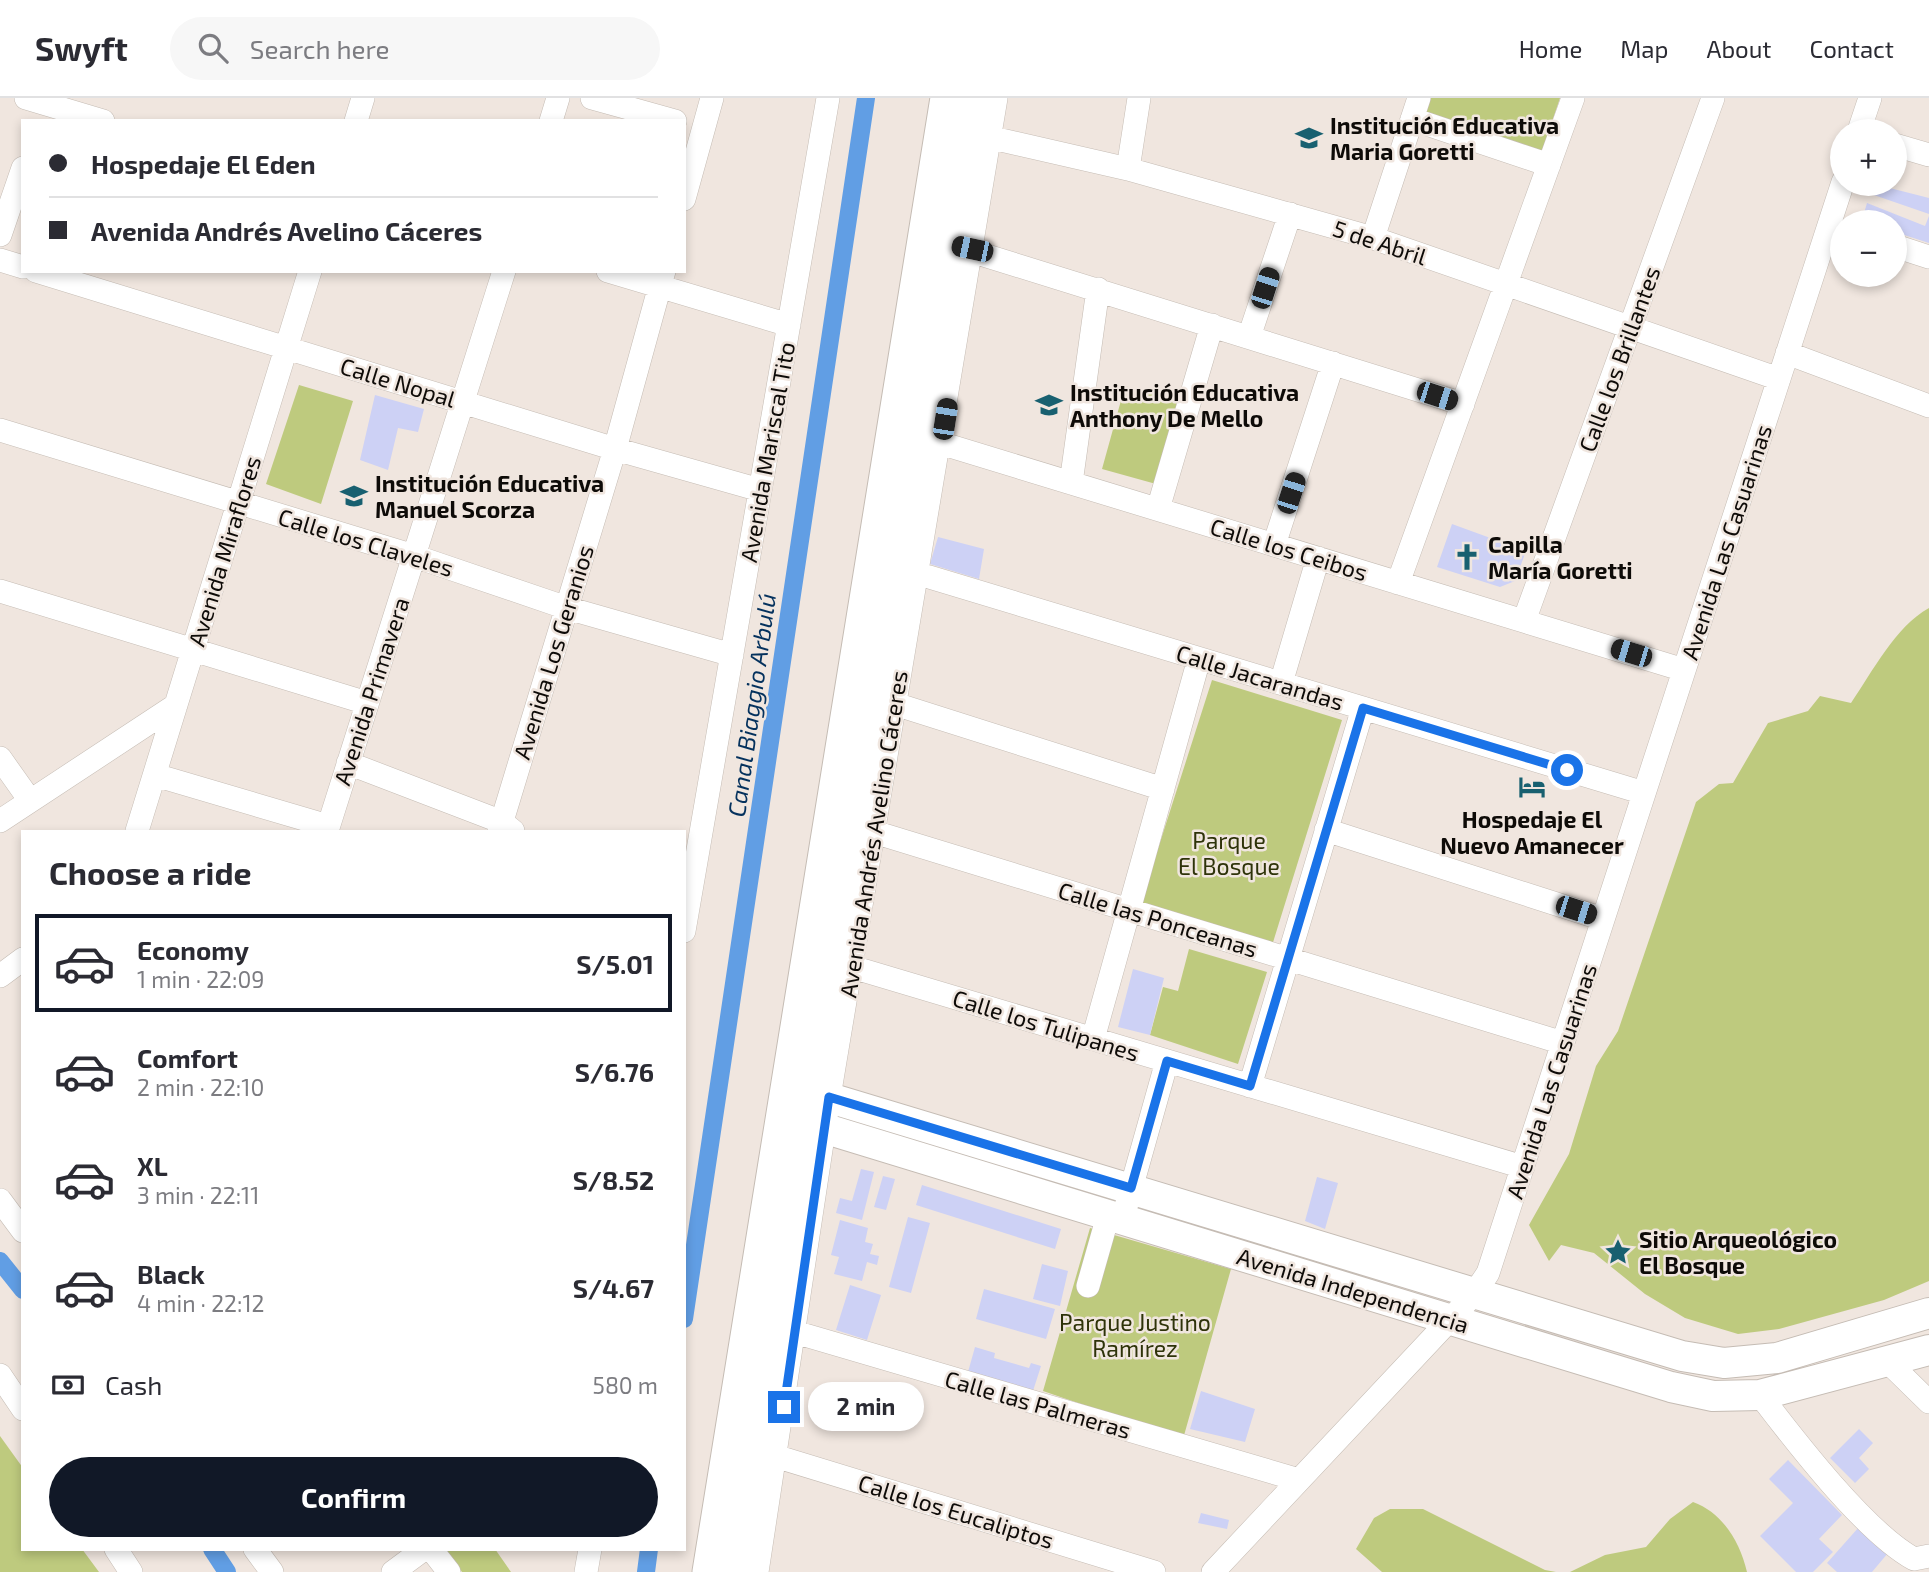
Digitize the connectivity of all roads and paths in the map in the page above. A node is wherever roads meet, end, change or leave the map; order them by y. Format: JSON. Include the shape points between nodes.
{"nodes":[{"id":1,"x":363,"y":98,"type":"edge"},
{"id":2,"x":558,"y":98,"type":"edge"},
{"id":3,"x":592,"y":98,"type":"edge"},
{"id":4,"x":712,"y":98,"type":"edge"},
{"id":5,"x":828,"y":98,"type":"edge"},
{"id":6,"x":947,"y":98,"type":"edge"},
{"id":7,"x":978,"y":98,"type":"edge"},
{"id":8,"x":996,"y":98,"type":"edge"},
{"id":9,"x":1139,"y":98,"type":"edge"},
{"id":10,"x":1573,"y":98,"type":"edge"},
{"id":11,"x":1713,"y":98,"type":"edge"},
{"id":12,"x":1870,"y":98,"type":"edge"},
{"id":13,"x":39,"y":105,"type":"edge"},
{"id":14,"x":1415,"y":109,"type":"edge"},
{"id":15,"x":95,"y":119,"type":"edge"},
{"id":16,"x":357,"y":119,"type":"edge"},
{"id":17,"x":552,"y":119,"type":"edge"},
{"id":18,"x":669,"y":119,"type":"edge"},
{"id":19,"x":1863,"y":119,"type":"edge"},
{"id":20,"x":694,"y":126,"type":"edge"},
{"id":21,"x":981,"y":136,"type":"junction"},
{"id":22,"x":1907,"y":149,"type":"edge"},
{"id":23,"x":1929,"y":155,"type":"edge"},
{"id":24,"x":1549,"y":165,"type":"junction"},
{"id":25,"x":1128,"y":169,"type":"junction"},
{"id":26,"x":21,"y":174,"type":"edge"},
{"id":27,"x":686,"y":185,"type":"edge"},
{"id":28,"x":1290,"y":214,"type":"junction"},
{"id":29,"x":0,"y":234,"type":"edge"},
{"id":30,"x":1373,"y":238,"type":"junction"},
{"id":31,"x":1830,"y":242,"type":"edge"},
{"id":32,"x":963,"y":247,"type":"junction"},
{"id":33,"x":1907,"y":250,"type":"edge"},
{"id":34,"x":1929,"y":257,"type":"edge"},
{"id":35,"x":0,"y":260,"type":"edge"},
{"id":36,"x":21,"y":266,"type":"edge"},
{"id":37,"x":42,"y":273,"type":"edge"},
{"id":38,"x":309,"y":273,"type":"edge"},
{"id":39,"x":503,"y":273,"type":"edge"},
{"id":40,"x":622,"y":273,"type":"edge"},
{"id":41,"x":662,"y":279,"type":"edge"},
{"id":42,"x":1506,"y":285,"type":"junction"},
{"id":43,"x":1098,"y":289,"type":"junction"},
{"id":44,"x":789,"y":325,"type":"junction"},
{"id":45,"x":1212,"y":325,"type":"junction"},
{"id":46,"x":1629,"y":330,"type":"junction"},
{"id":47,"x":1249,"y":337,"type":"junction"},
{"id":48,"x":286,"y":348,"type":"junction"},
{"id":49,"x":1787,"y":353,"type":"junction"},
{"id":50,"x":1333,"y":363,"type":"junction"},
{"id":51,"x":1779,"y":379,"type":"junction"},
{"id":52,"x":463,"y":401,"type":"junction"},
{"id":53,"x":1463,"y":404,"type":"junction"},
{"id":54,"x":1929,"y":406,"type":"edge"},
{"id":55,"x":0,"y":430,"type":"edge"},
{"id":56,"x":918,"y":437,"type":"junction"},
{"id":57,"x":615,"y":449,"type":"junction"},
{"id":58,"x":1071,"y":483,"type":"junction"},
{"id":59,"x":760,"y":490,"type":"junction"},
{"id":60,"x":239,"y":503,"type":"junction"},
{"id":61,"x":1158,"y":509,"type":"junction"},
{"id":62,"x":1274,"y":545,"type":"junction"},
{"id":63,"x":414,"y":556,"type":"junction"},
{"id":64,"x":1318,"y":558,"type":"junction"},
{"id":65,"x":916,"y":573,"type":"junction"},
{"id":66,"x":1398,"y":583,"type":"junction"},
{"id":67,"x":0,"y":591,"type":"edge"},
{"id":68,"x":566,"y":608,"type":"junction"},
{"id":69,"x":1524,"y":621,"type":"junction"},
{"id":70,"x":192,"y":652,"type":"junction"},
{"id":71,"x":732,"y":655,"type":"junction"},
{"id":72,"x":1199,"y":659,"type":"junction"},
{"id":73,"x":1684,"y":670,"type":"junction"},
{"id":74,"x":1281,"y":683,"type":"junction"},
{"id":75,"x":367,"y":703,"type":"junction"},
{"id":76,"x":895,"y":704,"type":"junction"},
{"id":77,"x":176,"y":705,"type":"junction"},
{"id":78,"x":1363,"y":708,"type":"junction"},
{"id":79,"x":0,"y":758,"type":"edge"},
{"id":80,"x":348,"y":763,"type":"junction"},
{"id":81,"x":155,"y":775,"type":"junction"},
{"id":82,"x":1163,"y":789,"type":"junction"},
{"id":83,"x":1644,"y":793,"type":"junction"},
{"id":84,"x":29,"y":799,"type":"junction"},
{"id":85,"x":0,"y":821,"type":"edge"},
{"id":86,"x":504,"y":828,"type":"edge"},
{"id":87,"x":328,"y":829,"type":"edge"},
{"id":88,"x":137,"y":830,"type":"edge"},
{"id":89,"x":1326,"y":830,"type":"junction"},
{"id":90,"x":874,"y":832,"type":"junction"},
{"id":91,"x":1129,"y":910,"type":"junction"},
{"id":92,"x":1603,"y":919,"type":"junction"},
{"id":93,"x":686,"y":920,"type":"edge"},
{"id":94,"x":1288,"y":959,"type":"junction"},
{"id":95,"x":852,"y":967,"type":"junction"},
{"id":96,"x":1093,"y":1039,"type":"junction"},
{"id":97,"x":1563,"y":1043,"type":"junction"},
{"id":98,"x":1167,"y":1061,"type":"junction"},
{"id":99,"x":1250,"y":1086,"type":"junction"},
{"id":100,"x":807,"y":1107,"type":"junction"},
{"id":101,"x":1522,"y":1167,"type":"junction"},
{"id":102,"x":1131,"y":1188,"type":"junction"},
{"id":103,"x":0,"y":1200,"type":"edge"},
{"id":104,"x":1115,"y":1219,"type":"junction"},
{"id":105,"x":21,"y":1228,"type":"edge"},
{"id":106,"x":1088,"y":1286,"type":"dead end"},
{"id":107,"x":1474,"y":1294,"type":"junction"},
{"id":108,"x":1929,"y":1313,"type":"edge"},
{"id":109,"x":1449,"y":1319,"type":"junction"},
{"id":110,"x":786,"y":1330,"type":"junction"},
{"id":111,"x":1929,"y":1350,"type":"edge"},
{"id":112,"x":1885,"y":1360,"type":"junction"},
{"id":113,"x":0,"y":1375,"type":"edge"},
{"id":114,"x":1760,"y":1395,"type":"junction"},
{"id":115,"x":1929,"y":1402,"type":"edge"},
{"id":116,"x":21,"y":1406,"type":"edge"},
{"id":117,"x":768,"y":1454,"type":"junction"},
{"id":118,"x":1299,"y":1480,"type":"junction"},
{"id":119,"x":117,"y":1551,"type":"edge"},
{"id":120,"x":256,"y":1551,"type":"edge"},
{"id":121,"x":422,"y":1551,"type":"edge"},
{"id":122,"x":433,"y":1551,"type":"edge"},
{"id":123,"x":590,"y":1551,"type":"edge"},
{"id":124,"x":1929,"y":1556,"type":"edge"},
{"id":125,"x":131,"y":1572,"type":"edge"},
{"id":126,"x":272,"y":1572,"type":"edge"},
{"id":127,"x":393,"y":1572,"type":"edge"},
{"id":128,"x":449,"y":1572,"type":"edge"},
{"id":129,"x":586,"y":1572,"type":"edge"},
{"id":130,"x":709,"y":1572,"type":"edge"},
{"id":131,"x":740,"y":1572,"type":"edge"},
{"id":132,"x":757,"y":1572,"type":"edge"},
{"id":133,"x":1154,"y":1572,"type":"edge"},
{"id":134,"x":1213,"y":1572,"type":"edge"}],
"edges":[{"from":1,"to":16,"type":"street"},
{"from":2,"to":17,"type":"street"},
{"from":3,"to":18,"type":"street"},
{"from":4,"to":20,"type":"street"},
{"from":5,"to":44,"type":"street","name":"Avenida Mariscal Tito"},
{"from":6,"to":56,"type":"highway","name":"Avenida Andrés Avelino Cáceres"},
{"from":7,"to":21,"type":"highway","name":"Avenida Andrés Avelino Cáceres"},
{"from":8,"to":21,"type":"street","name":"Avenida Andrés Avelino Cáceres"},
{"from":9,"to":25,"type":"street"},
{"from":10,"to":24,"type":"street"},
{"from":11,"to":46,"type":"street","name":"Calle los Brillantes"},
{"from":12,"to":19,"type":"street"},
{"from":13,"to":15,"type":"street"},
{"from":14,"to":24,"type":"street"},
{"from":14,"to":30,"type":"street"},
{"from":20,"to":27,"type":"street"},
{"from":21,"to":25,"type":"street","name":"5 de Abril"},
{"from":21,"to":32,"type":"highway","name":"Avenida Andrés Avelino Cáceres"},
{"from":22,"to":23,"type":"street"},
{"from":24,"to":42,"type":"street"},
{"from":25,"to":28,"type":"street","name":"5 de Abril"},
{"from":26,"to":29,"type":"street"},
{"from":28,"to":30,"type":"street","name":"5 de Abril"},
{"from":28,"to":47,"type":"street"},
{"from":30,"to":42,"type":"street","name":"5 de Abril"},
{"from":31,"to":49,"type":"street","name":"Avenida Las Casuarinas"},
{"from":32,"to":43,"type":"street"},
{"from":32,"to":56,"type":"highway","name":"Avenida Andrés Avelino Cáceres"},
{"from":33,"to":34,"type":"street"},
{"from":35,"to":36,"type":"street"},
{"from":37,"to":48,"type":"street","name":"Calle Nopal"},
{"from":38,"to":48,"type":"street","name":"Avenida Miraflores"},
{"from":39,"to":52,"type":"street","name":"Avenida Primavera"},
{"from":40,"to":41,"type":"street"},
{"from":41,"to":44,"type":"street"},
{"from":41,"to":57,"type":"street","name":"Avenida Los Geranios"},
{"from":42,"to":46,"type":"street","name":"5 de Abril"},
{"from":42,"to":53,"type":"street"},
{"from":43,"to":45,"type":"street"},
{"from":43,"to":58,"type":"street"},
{"from":44,"to":59,"type":"street","name":"Avenida Mariscal Tito"},
{"from":45,"to":47,"type":"street"},
{"from":45,"to":61,"type":"street"},
{"from":46,"to":51,"type":"street","name":"5 de Abril"},
{"from":46,"to":69,"type":"street","name":"Calle los Brillantes"},
{"from":47,"to":50,"type":"street"},
{"from":48,"to":52,"type":"street","name":"Calle Nopal"},
{"from":48,"to":60,"type":"street","name":"Avenida Miraflores"},
{"from":49,"to":51,"type":"street","name":"Avenida Las Casuarinas"},
{"from":49,"to":54,"type":"street"},
{"from":50,"to":53,"type":"street"},
{"from":50,"to":62,"type":"street"},
{"from":51,"to":73,"type":"street","name":"Avenida Las Casuarinas"},
{"from":52,"to":57,"type":"street","name":"Calle Nopal"},
{"from":52,"to":63,"type":"street","name":"Avenida Primavera"},
{"from":53,"to":66,"type":"street"},
{"from":55,"to":60,"type":"street","name":"Calle los Claveles"},
{"from":56,"to":58,"type":"street","name":"Calle los Ceibos"},
{"from":56,"to":65,"type":"street","name":"Avenida Andrés Avelino Cáceres"},
{"from":56,"to":100,"type":"highway","name":"Avenida Andrés Avelino Cáceres"},
{"from":57,"to":59,"type":"street","name":"Calle Nopal"},
{"from":57,"to":68,"type":"street","name":"Avenida Los Geranios"},
{"from":58,"to":61,"type":"street","name":"Calle los Ceibos"},
{"from":59,"to":71,"type":"street","name":"Avenida Mariscal Tito"},
{"from":60,"to":63,"type":"street","name":"Calle los Claveles"},
{"from":60,"to":70,"type":"street","name":"Avenida Miraflores"},
{"from":61,"to":62,"type":"street","name":"Calle los Ceibos"},
{"from":62,"to":64,"type":"street","name":"Calle los Ceibos"},
{"from":63,"to":68,"type":"street","name":"Calle los Claveles"},
{"from":63,"to":75,"type":"street","name":"Avenida Primavera"},
{"from":64,"to":66,"type":"street","name":"Calle los Ceibos"},
{"from":64,"to":74,"type":"street"},
{"from":65,"to":72,"type":"street","name":"Calle Jacarandas"},
{"from":65,"to":76,"type":"street","name":"Avenida Andrés Avelino Cáceres"},
{"from":66,"to":69,"type":"street","name":"Calle los Ceibos"},
{"from":67,"to":70,"type":"street"},
{"from":68,"to":71,"type":"street","name":"Calle los Claveles"},
{"from":68,"to":86,"type":"street","name":"Avenida Los Geranios"},
{"from":69,"to":73,"type":"street","name":"Calle los Ceibos"},
{"from":70,"to":75,"type":"street"},
{"from":70,"to":77,"type":"street","name":"Avenida Miraflores"},
{"from":71,"to":93,"type":"street","name":"Avenida Mariscal Tito"},
{"from":72,"to":74,"type":"street","name":"Calle Jacarandas"},
{"from":72,"to":82,"type":"street"},
{"from":73,"to":83,"type":"street","name":"Avenida Las Casuarinas"},
{"from":74,"to":78,"type":"street","name":"Calle Jacarandas"},
{"from":75,"to":80,"type":"street","name":"Avenida Primavera"},
{"from":76,"to":82,"type":"street"},
{"from":76,"to":90,"type":"street","name":"Avenida Andrés Avelino Cáceres"},
{"from":77,"to":81,"type":"street","name":"Avenida Miraflores"},
{"from":77,"to":84,"type":"street"},
{"from":78,"to":83,"type":"street","name":"Calle Jacarandas"},
{"from":78,"to":89,"type":"street"},
{"from":79,"to":84,"type":"street"},
{"from":80,"to":86,"type":"street"},
{"from":80,"to":87,"type":"street","name":"Avenida Primavera"},
{"from":81,"to":87,"type":"street"},
{"from":81,"to":88,"type":"street","name":"Avenida Miraflores"},
{"from":82,"to":91,"type":"street"},
{"from":83,"to":92,"type":"street","name":"Avenida Las Casuarinas"},
{"from":84,"to":85,"type":"street"},
{"from":89,"to":92,"type":"street"},
{"from":89,"to":94,"type":"street"},
{"from":90,"to":91,"type":"street","name":"Calle las Ponceanas"},
{"from":90,"to":95,"type":"street","name":"Avenida Andrés Avelino Cáceres"},
{"from":91,"to":94,"type":"street","name":"Calle las Ponceanas"},
{"from":91,"to":96,"type":"street"},
{"from":92,"to":97,"type":"street","name":"Avenida Las Casuarinas"},
{"from":94,"to":97,"type":"street","name":"Calle las Ponceanas"},
{"from":94,"to":99,"type":"street"},
{"from":95,"to":96,"type":"street","name":"Calle los Tulipanes"},
{"from":95,"to":100,"type":"street","name":"Avenida Andrés Avelino Cáceres"},
{"from":96,"to":98,"type":"street","name":"Calle los Tulipanes"},
{"from":97,"to":101,"type":"street","name":"Avenida Las Casuarinas"},
{"from":98,"to":99,"type":"street","name":"Calle los Tulipanes"},
{"from":98,"to":102,"type":"street"},
{"from":99,"to":101,"type":"street","name":"Calle los Tulipanes"},
{"from":100,"to":102,"type":"main road","name":"Avenida Independencia"},
{"from":100,"to":104,"type":"main road","name":"Avenida Independencia"},
{"from":100,"to":110,"type":"highway","name":"Avenida Andrés Avelino Cáceres"},
{"from":100,"to":130,"type":"highway","name":"Avenida Andrés Avelino Cáceres"},
{"from":101,"to":107,"type":"street","name":"Avenida Las Casuarinas","via":[[1488,1273]]},
{"from":102,"to":104,"type":"street"},
{"from":102,"to":107,"type":"main road","name":"Avenida Independencia"},
{"from":103,"to":105,"type":"street"},
{"from":104,"to":106,"type":"street"},
{"from":104,"to":109,"type":"main road","name":"Avenida Independencia"},
{"from":107,"to":108,"type":"main road","name":"Avenida Independencia","via":[[1682,1356],[1724,1363],[1777,1358]]},
{"from":107,"to":109,"type":"street","name":"Avenida Las Casuarinas"},
{"from":109,"to":114,"type":"main road","name":"Avenida Independencia","via":[[1671,1387],[1713,1396]]},
{"from":109,"to":118,"type":"street","name":"Avenida Las Casuarinas"},
{"from":110,"to":117,"type":"highway","name":"Avenida Andrés Avelino Cáceres"},
{"from":110,"to":118,"type":"street","name":"Calle las Palmeras"},
{"from":111,"to":112,"type":"main road","name":"Avenida Independencia"},
{"from":112,"to":114,"type":"main road","name":"Avenida Independencia"},
{"from":112,"to":115,"type":"street"},
{"from":113,"to":116,"type":"street"},
{"from":114,"to":124,"type":"street","via":[[1874,1527],[1914,1559]]},
{"from":117,"to":131,"type":"highway","name":"Avenida Andrés Avelino Cáceres"},
{"from":117,"to":132,"type":"street","name":"Avenida Andrés Avelino Cáceres"},
{"from":117,"to":133,"type":"street","name":"Calle los Eucaliptos"},
{"from":118,"to":134,"type":"street","name":"Avenida Las Casuarinas"},
{"from":119,"to":125,"type":"street"},
{"from":120,"to":126,"type":"street"},
{"from":121,"to":127,"type":"street"},
{"from":122,"to":128,"type":"street"},
{"from":123,"to":129,"type":"street"}]}
